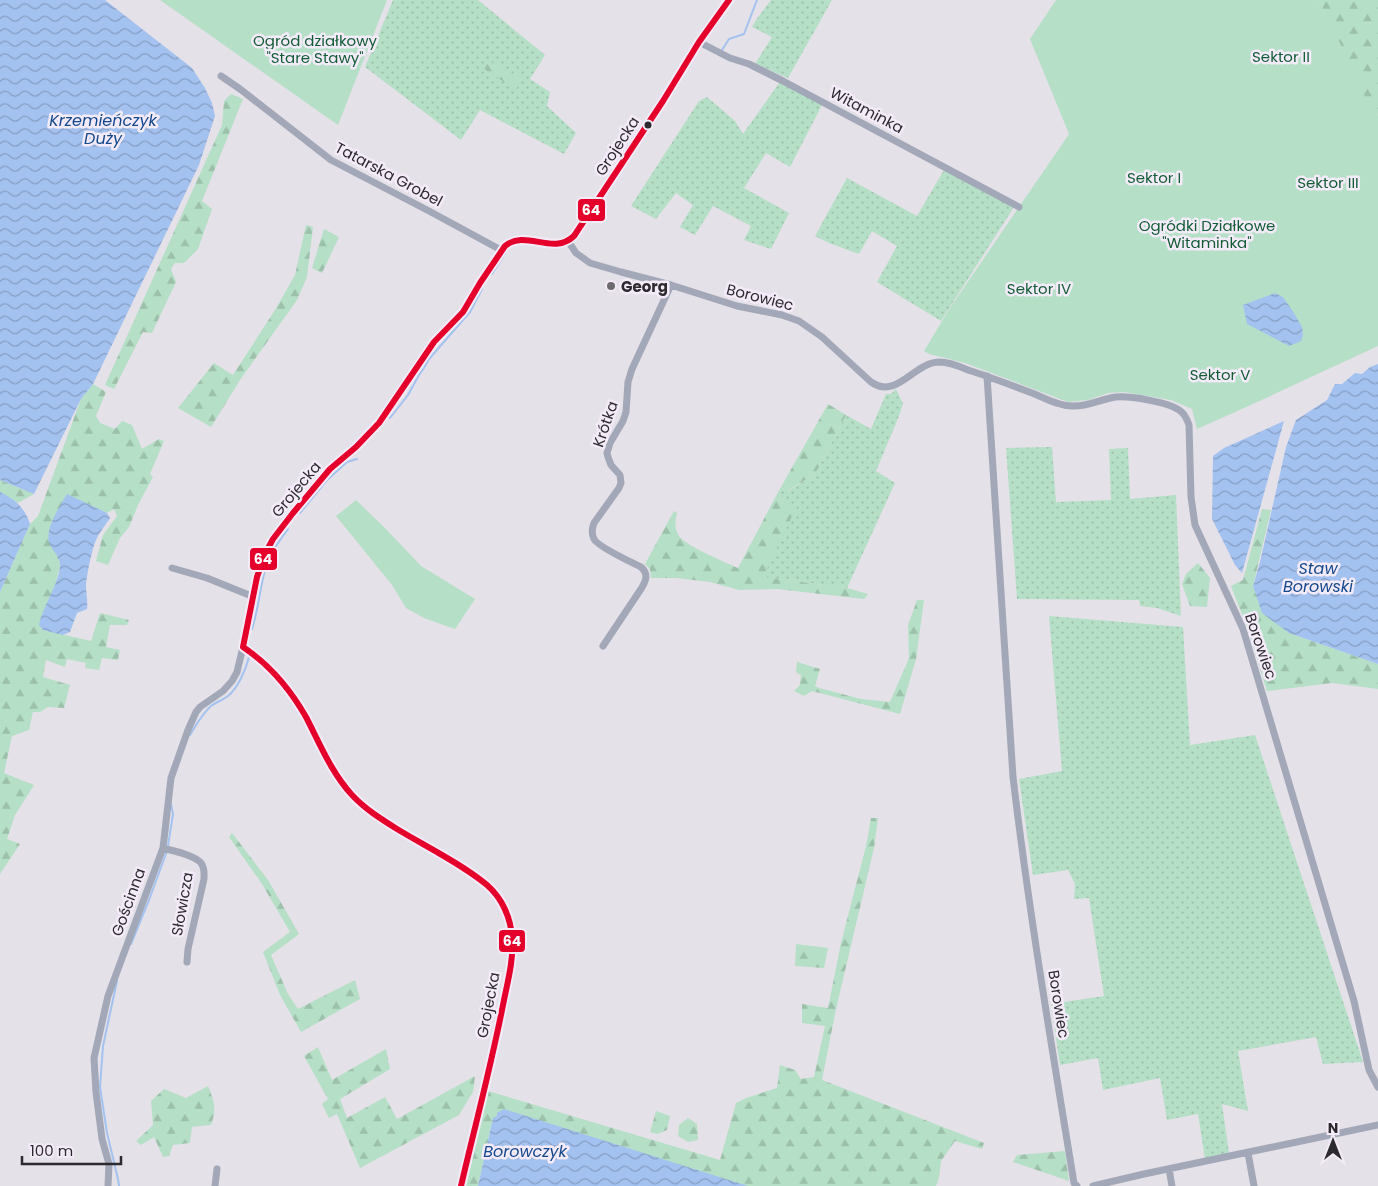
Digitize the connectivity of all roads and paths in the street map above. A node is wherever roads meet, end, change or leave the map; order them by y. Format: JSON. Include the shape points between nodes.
{"nodes":[{"id":1,"x":729,"y":0,"type":"edge"},
{"id":2,"x":699,"y":42,"type":"junction"},
{"id":3,"x":221,"y":76,"type":"dead end"},
{"id":4,"x":1019,"y":207,"type":"dead end"},
{"id":5,"x":568,"y":240,"type":"junction"},
{"id":6,"x":501,"y":250,"type":"junction"},
{"id":7,"x":671,"y":285,"type":"junction"},
{"id":8,"x":987,"y":376,"type":"junction"},
{"id":9,"x":172,"y":568,"type":"dead end"},
{"id":10,"x":254,"y":597,"type":"junction"},
{"id":11,"x":603,"y":646,"type":"dead end"},
{"id":12,"x":243,"y":647,"type":"junction"},
{"id":13,"x":163,"y":848,"type":"junction"},
{"id":14,"x":188,"y":962,"type":"dead end"},
{"id":15,"x":1378,"y":1087,"type":"edge"},
{"id":16,"x":1378,"y":1125,"type":"edge"},
{"id":17,"x":1248,"y":1153,"type":"junction"},
{"id":18,"x":217,"y":1169,"type":"dead end"},
{"id":19,"x":1169,"y":1170,"type":"junction"},
{"id":20,"x":108,"y":1186,"type":"edge"},
{"id":21,"x":215,"y":1186,"type":"edge"},
{"id":22,"x":461,"y":1186,"type":"edge"},
{"id":23,"x":1078,"y":1186,"type":"edge"},
{"id":24,"x":1093,"y":1186,"type":"edge"},
{"id":25,"x":1172,"y":1186,"type":"edge"},
{"id":26,"x":1254,"y":1186,"type":"edge"}],
"edges":[{"from":1,"to":2,"type":"street","name":"Grojecka"},
{"from":2,"to":4,"type":"street","name":"Witaminka","via":[[750,64]]},
{"from":2,"to":5,"type":"street","name":"Grojecka","via":[[590,213]]},
{"from":3,"to":6,"type":"street","name":"Tatarska Grobel","via":[[331,160]]},
{"from":5,"to":6,"type":"street","via":[[555,244],[518,240]]},
{"from":5,"to":7,"type":"street","name":"Borowiec","via":[[576,253],[590,263]]},
{"from":6,"to":10,"type":"street","name":"Grojecka","via":[[463,312],[434,342],[379,423],[330,469],[277,533],[262,560]]},
{"from":7,"to":8,"type":"street","name":"Borowiec","via":[[799,321],[879,386],[893,386],[937,362]]},
{"from":7,"to":11,"type":"street","name":"Krótka","via":[[632,369],[627,386],[626,412],[608,448],[609,461],[620,475],[620,486],[592,530],[598,544],[641,567],[647,576]]},
{"from":8,"to":15,"type":"street","name":"Borowiec","via":[[1068,406],[1130,397],[1172,406],[1186,418],[1195,525],[1243,629],[1354,1001],[1369,1070]]},
{"from":8,"to":23,"type":"street","name":"Borowiec","via":[[1013,776],[1041,986],[1074,1183]]},
{"from":9,"to":10,"type":"street"},
{"from":10,"to":12,"type":"street","name":"Grojecka"},
{"from":12,"to":13,"type":"street","name":"Gościnna","via":[[232,681],[200,707],[188,730],[171,778]]},
{"from":12,"to":22,"type":"street","name":"Grojecka","via":[[270,668],[290,692],[334,773],[353,796],[379,818],[480,880],[496,894],[507,914],[512,940],[510,970]]},
{"from":13,"to":14,"type":"street","name":"Słowicza","via":[[193,857],[204,870]]},
{"from":13,"to":20,"type":"street","name":"Gościnna","via":[[108,996],[94,1058],[102,1139],[110,1173]]},
{"from":16,"to":17,"type":"street"},
{"from":17,"to":19,"type":"street"},
{"from":17,"to":26,"type":"street"},
{"from":18,"to":21,"type":"street"},
{"from":19,"to":24,"type":"street"},
{"from":19,"to":25,"type":"street"}]}
